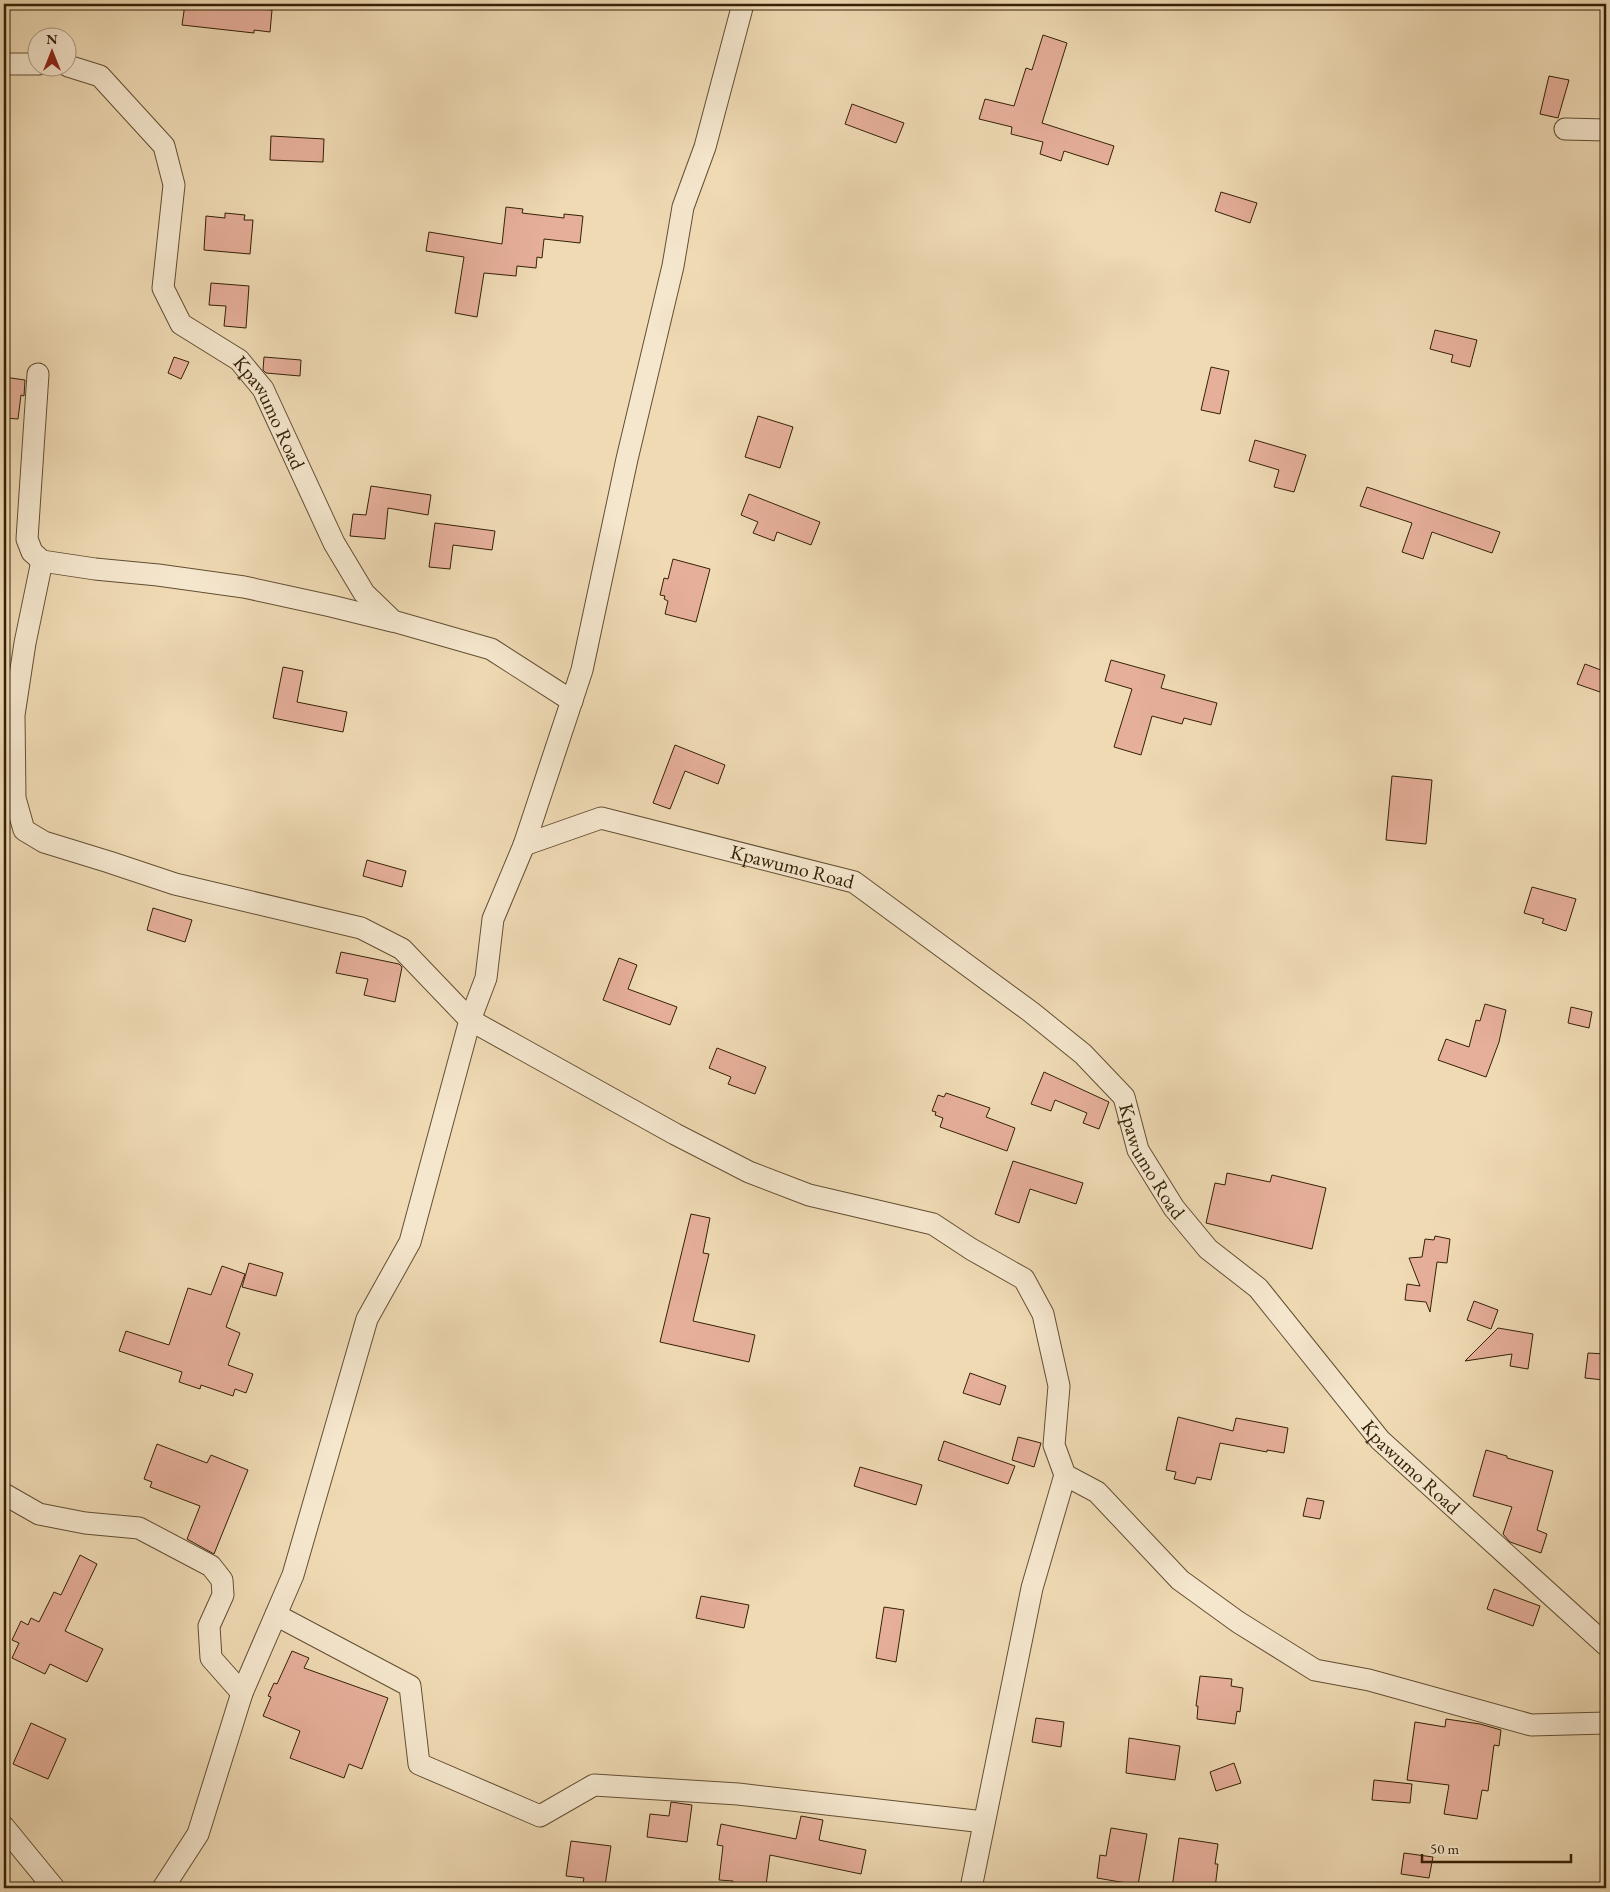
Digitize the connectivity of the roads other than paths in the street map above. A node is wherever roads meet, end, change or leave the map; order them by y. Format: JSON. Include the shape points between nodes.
{"nodes":[{"id":1,"x":743,"y":4,"type":"edge"},
{"id":2,"x":4,"y":64,"type":"edge"},
{"id":3,"x":28,"y":64,"type":"edge"},
{"id":4,"x":78,"y":69,"type":"edge"},
{"id":5,"x":1565,"y":129,"type":"dead end"},
{"id":6,"x":1606,"y":130,"type":"edge"},
{"id":7,"x":38,"y":374,"type":"dead end"},
{"id":8,"x":42,"y":561,"type":"junction"},
{"id":9,"x":393,"y":621,"type":"junction"},
{"id":10,"x":572,"y":701,"type":"junction"},
{"id":11,"x":524,"y":845,"type":"junction"},
{"id":12,"x":470,"y":1020,"type":"junction"},
{"id":13,"x":1065,"y":1475,"type":"junction"},
{"id":14,"x":4,"y":1494,"type":"edge"},
{"id":15,"x":276,"y":1615,"type":"junction"},
{"id":16,"x":1606,"y":1645,"type":"edge"},
{"id":17,"x":242,"y":1693,"type":"junction"},
{"id":18,"x":1606,"y":1723,"type":"edge"},
{"id":19,"x":984,"y":1822,"type":"junction"},
{"id":20,"x":4,"y":1827,"type":"edge"},
{"id":21,"x":54,"y":1888,"type":"edge"},
{"id":22,"x":163,"y":1888,"type":"edge"},
{"id":23,"x":970,"y":1888,"type":"edge"}],
"edges":[{"from":1,"to":10,"type":"street","via":[[705,147],[684,207],[582,670]]},
{"from":2,"to":3,"type":"street"},
{"from":4,"to":9,"type":"street","name":"Kpawumo Road","via":[[100,76],[164,146],[174,185],[162,288],[181,324],[239,360],[264,388],[334,543],[364,594]]},
{"from":5,"to":6,"type":"street"},
{"from":7,"to":8,"type":"street","via":[[28,539],[32,552]]},
{"from":8,"to":9,"type":"street","via":[[244,587]]},
{"from":8,"to":12,"type":"street","via":[[14,715],[15,798],[24,830],[44,842],[175,884],[362,928],[402,949]]},
{"from":9,"to":10,"type":"street","name":"Kpawumo Road","via":[[491,649]]},
{"from":10,"to":11,"type":"street"},
{"from":11,"to":12,"type":"street","via":[[493,919],[486,978]]},
{"from":11,"to":16,"type":"street","name":"Kpawumo Road","via":[[601,818],[854,882],[1031,1012],[1083,1054],[1124,1097],[1138,1150],[1174,1208],[1208,1249],[1258,1288],[1380,1440]]},
{"from":12,"to":13,"type":"street","via":[[749,1172],[809,1196],[934,1224],[1024,1279],[1043,1314],[1059,1386],[1054,1445]]},
{"from":12,"to":15,"type":"street","via":[[410,1242],[367,1319],[293,1576]]},
{"from":13,"to":18,"type":"street","via":[[1097,1492],[1180,1580],[1238,1622],[1315,1670],[1369,1680],[1531,1725]]},
{"from":13,"to":19,"type":"street","via":[[1032,1588]]},
{"from":14,"to":17,"type":"street","via":[[39,1514],[85,1523],[139,1528],[211,1566],[222,1580],[223,1595],[209,1626],[211,1658]]},
{"from":15,"to":17,"type":"street"},
{"from":15,"to":19,"type":"street","via":[[410,1686],[419,1764],[540,1816],[594,1785],[738,1794]]},
{"from":17,"to":22,"type":"street","via":[[198,1834]]},
{"from":19,"to":23,"type":"street"},
{"from":20,"to":21,"type":"street"}]}
